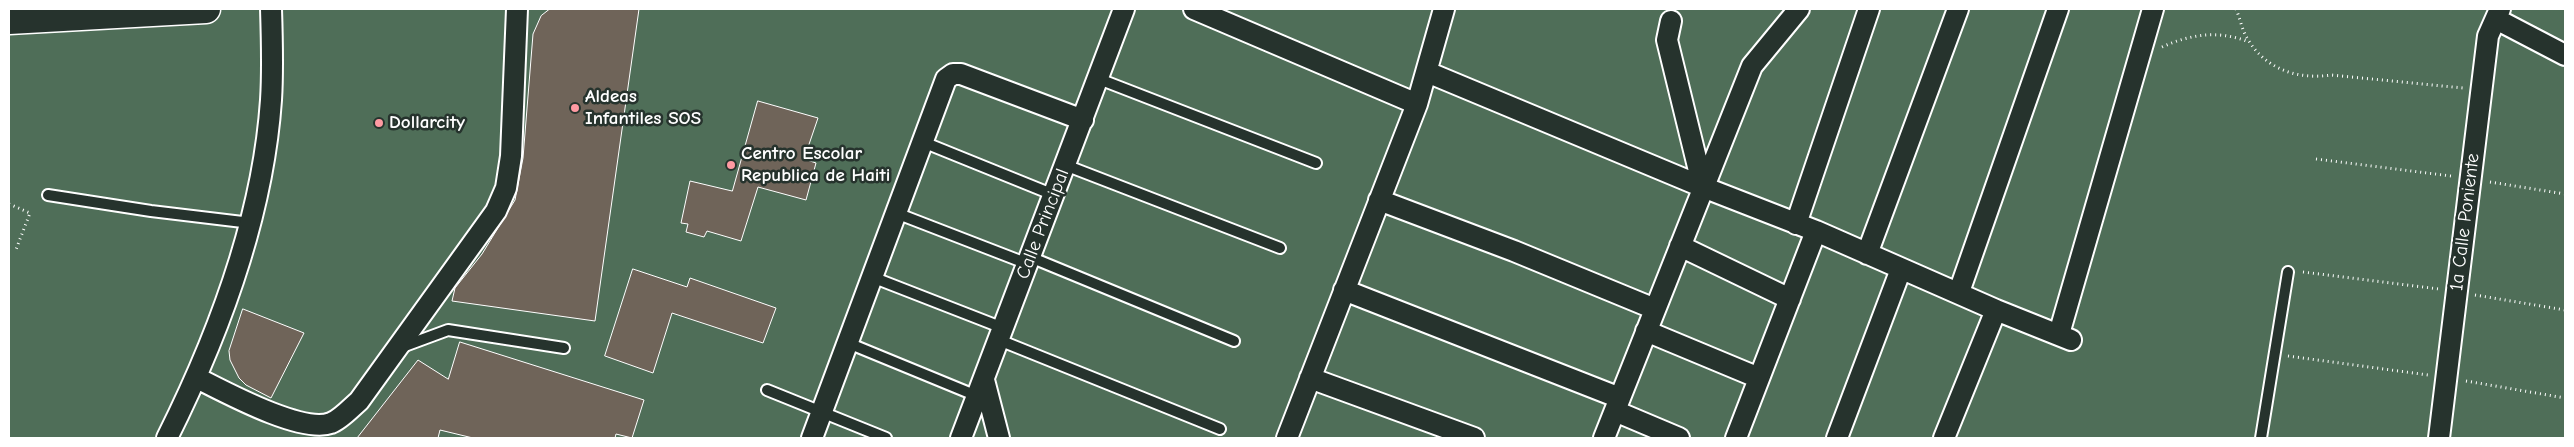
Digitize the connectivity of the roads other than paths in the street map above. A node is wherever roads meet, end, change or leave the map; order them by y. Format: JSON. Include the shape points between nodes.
{"nodes":[{"id":1,"x":206,"y":9,"type":"edge"},
{"id":2,"x":271,"y":9,"type":"edge"},
{"id":3,"x":517,"y":9,"type":"edge"},
{"id":4,"x":1124,"y":9,"type":"edge"},
{"id":5,"x":1194,"y":9,"type":"edge"},
{"id":6,"x":1444,"y":9,"type":"edge"},
{"id":7,"x":1799,"y":9,"type":"edge"},
{"id":8,"x":1869,"y":9,"type":"edge"},
{"id":9,"x":1958,"y":9,"type":"edge"},
{"id":10,"x":2058,"y":9,"type":"edge"},
{"id":11,"x":2153,"y":9,"type":"edge"},
{"id":12,"x":138,"y":11,"type":"edge"},
{"id":13,"x":2498,"y":14,"type":"edge"},
{"id":14,"x":9,"y":20,"type":"edge"},
{"id":15,"x":1670,"y":21,"type":"dead end"},
{"id":16,"x":2565,"y":55,"type":"edge"},
{"id":17,"x":1427,"y":72,"type":"junction"},
{"id":18,"x":1099,"y":79,"type":"junction"},
{"id":19,"x":1417,"y":104,"type":"junction"},
{"id":20,"x":1083,"y":120,"type":"junction"},
{"id":21,"x":923,"y":142,"type":"junction"},
{"id":22,"x":1316,"y":163,"type":"dead end"},
{"id":23,"x":1065,"y":165,"type":"junction"},
{"id":24,"x":1704,"y":187,"type":"junction"},
{"id":25,"x":48,"y":194,"type":"dead end"},
{"id":26,"x":1054,"y":195,"type":"junction"},
{"id":27,"x":1379,"y":200,"type":"junction"},
{"id":28,"x":896,"y":213,"type":"junction"},
{"id":29,"x":251,"y":223,"type":"junction"},
{"id":30,"x":1796,"y":224,"type":"junction"},
{"id":31,"x":1816,"y":231,"type":"junction"},
{"id":32,"x":1680,"y":246,"type":"junction"},
{"id":33,"x":1280,"y":248,"type":"dead end"},
{"id":34,"x":1867,"y":254,"type":"junction"},
{"id":35,"x":1029,"y":261,"type":"junction"},
{"id":36,"x":1901,"y":268,"type":"junction"},
{"id":37,"x":2288,"y":272,"type":"dead end"},
{"id":38,"x":872,"y":277,"type":"junction"},
{"id":39,"x":1344,"y":290,"type":"junction"},
{"id":40,"x":1959,"y":292,"type":"junction"},
{"id":41,"x":1790,"y":299,"type":"junction"},
{"id":42,"x":1655,"y":309,"type":"junction"},
{"id":43,"x":1996,"y":310,"type":"junction"},
{"id":44,"x":1646,"y":331,"type":"junction"},
{"id":45,"x":1001,"y":334,"type":"junction"},
{"id":46,"x":1234,"y":341,"type":"dead end"},
{"id":47,"x":848,"y":343,"type":"junction"},
{"id":48,"x":564,"y":348,"type":"dead end"},
{"id":49,"x":396,"y":350,"type":"junction"},
{"id":50,"x":197,"y":378,"type":"junction"},
{"id":51,"x":1310,"y":378,"type":"junction"},
{"id":52,"x":1759,"y":378,"type":"junction"},
{"id":53,"x":980,"y":388,"type":"junction"},
{"id":54,"x":767,"y":390,"type":"dead end"},
{"id":55,"x":1617,"y":404,"type":"junction"},
{"id":56,"x":822,"y":412,"type":"junction"},
{"id":57,"x":1220,"y":429,"type":"dead end"},
{"id":58,"x":1741,"y":437,"type":"edge"},
{"id":59,"x":167,"y":438,"type":"edge"},
{"id":60,"x":812,"y":438,"type":"edge"},
{"id":61,"x":886,"y":438,"type":"edge"},
{"id":62,"x":961,"y":438,"type":"edge"},
{"id":63,"x":999,"y":438,"type":"edge"},
{"id":64,"x":1287,"y":438,"type":"edge"},
{"id":65,"x":1474,"y":438,"type":"edge"},
{"id":66,"x":1604,"y":438,"type":"edge"},
{"id":67,"x":1679,"y":438,"type":"edge"},
{"id":68,"x":1837,"y":438,"type":"edge"},
{"id":69,"x":1944,"y":438,"type":"edge"},
{"id":70,"x":2261,"y":438,"type":"edge"},
{"id":71,"x":2440,"y":438,"type":"edge"}],
"edges":[{"from":1,"to":12,"type":"street"},
{"from":2,"to":29,"type":"street","via":[[271,101]]},
{"from":3,"to":49,"type":"street","via":[[511,156],[506,188],[496,211]]},
{"from":4,"to":18,"type":"street","name":"Calle Principal"},
{"from":5,"to":19,"type":"street"},
{"from":6,"to":17,"type":"street"},
{"from":7,"to":24,"type":"street","via":[[1752,66]]},
{"from":8,"to":30,"type":"street"},
{"from":9,"to":34,"type":"street"},
{"from":10,"to":40,"type":"street"},
{"from":11,"to":43,"type":"street","via":[[2065,337]]},
{"from":12,"to":14,"type":"street"},
{"from":13,"to":16,"type":"street"},
{"from":13,"to":71,"type":"street","name":"1a Calle Poniente","via":[[2488,36]]},
{"from":15,"to":24,"type":"street","via":[[1667,40]]},
{"from":17,"to":19,"type":"street"},
{"from":17,"to":24,"type":"street"},
{"from":18,"to":20,"type":"street","name":"Calle Principal"},
{"from":18,"to":22,"type":"lane"},
{"from":19,"to":27,"type":"street"},
{"from":20,"to":21,"type":"street","via":[[961,74],[953,74],[946,78]]},
{"from":20,"to":23,"type":"street","name":"Calle Principal"},
{"from":21,"to":26,"type":"lane"},
{"from":21,"to":28,"type":"street"},
{"from":23,"to":26,"type":"street","name":"Calle Principal"},
{"from":23,"to":33,"type":"lane"},
{"from":24,"to":30,"type":"street"},
{"from":24,"to":32,"type":"street"},
{"from":25,"to":29,"type":"lane"},
{"from":26,"to":35,"type":"street","name":"Calle Principal"},
{"from":27,"to":39,"type":"street"},
{"from":27,"to":42,"type":"street"},
{"from":28,"to":35,"type":"lane"},
{"from":28,"to":38,"type":"street"},
{"from":29,"to":50,"type":"street"},
{"from":30,"to":31,"type":"street"},
{"from":31,"to":34,"type":"street"},
{"from":31,"to":41,"type":"street"},
{"from":32,"to":41,"type":"street"},
{"from":32,"to":42,"type":"street"},
{"from":34,"to":36,"type":"street"},
{"from":35,"to":45,"type":"street","name":"Calle Principal"},
{"from":35,"to":46,"type":"lane"},
{"from":36,"to":40,"type":"street"},
{"from":36,"to":68,"type":"street"},
{"from":37,"to":70,"type":"lane"},
{"from":38,"to":45,"type":"lane"},
{"from":38,"to":47,"type":"street"},
{"from":39,"to":51,"type":"street"},
{"from":39,"to":55,"type":"street"},
{"from":40,"to":43,"type":"street"},
{"from":41,"to":52,"type":"street"},
{"from":42,"to":44,"type":"street"},
{"from":43,"to":69,"type":"street"},
{"from":44,"to":52,"type":"street"},
{"from":44,"to":55,"type":"street"},
{"from":45,"to":53,"type":"street","name":"Calle Principal"},
{"from":45,"to":57,"type":"lane"},
{"from":47,"to":53,"type":"lane"},
{"from":47,"to":56,"type":"street"},
{"from":48,"to":49,"type":"lane","via":[[448,330]]},
{"from":49,"to":50,"type":"street","via":[[358,401],[331,424],[301,424]]},
{"from":50,"to":59,"type":"street"},
{"from":51,"to":64,"type":"street"},
{"from":51,"to":65,"type":"street"},
{"from":52,"to":58,"type":"street"},
{"from":53,"to":62,"type":"street","name":"Calle Principal"},
{"from":53,"to":63,"type":"street"},
{"from":54,"to":56,"type":"lane"},
{"from":55,"to":66,"type":"street"},
{"from":55,"to":67,"type":"street"},
{"from":56,"to":60,"type":"street"},
{"from":56,"to":61,"type":"lane"}]}
